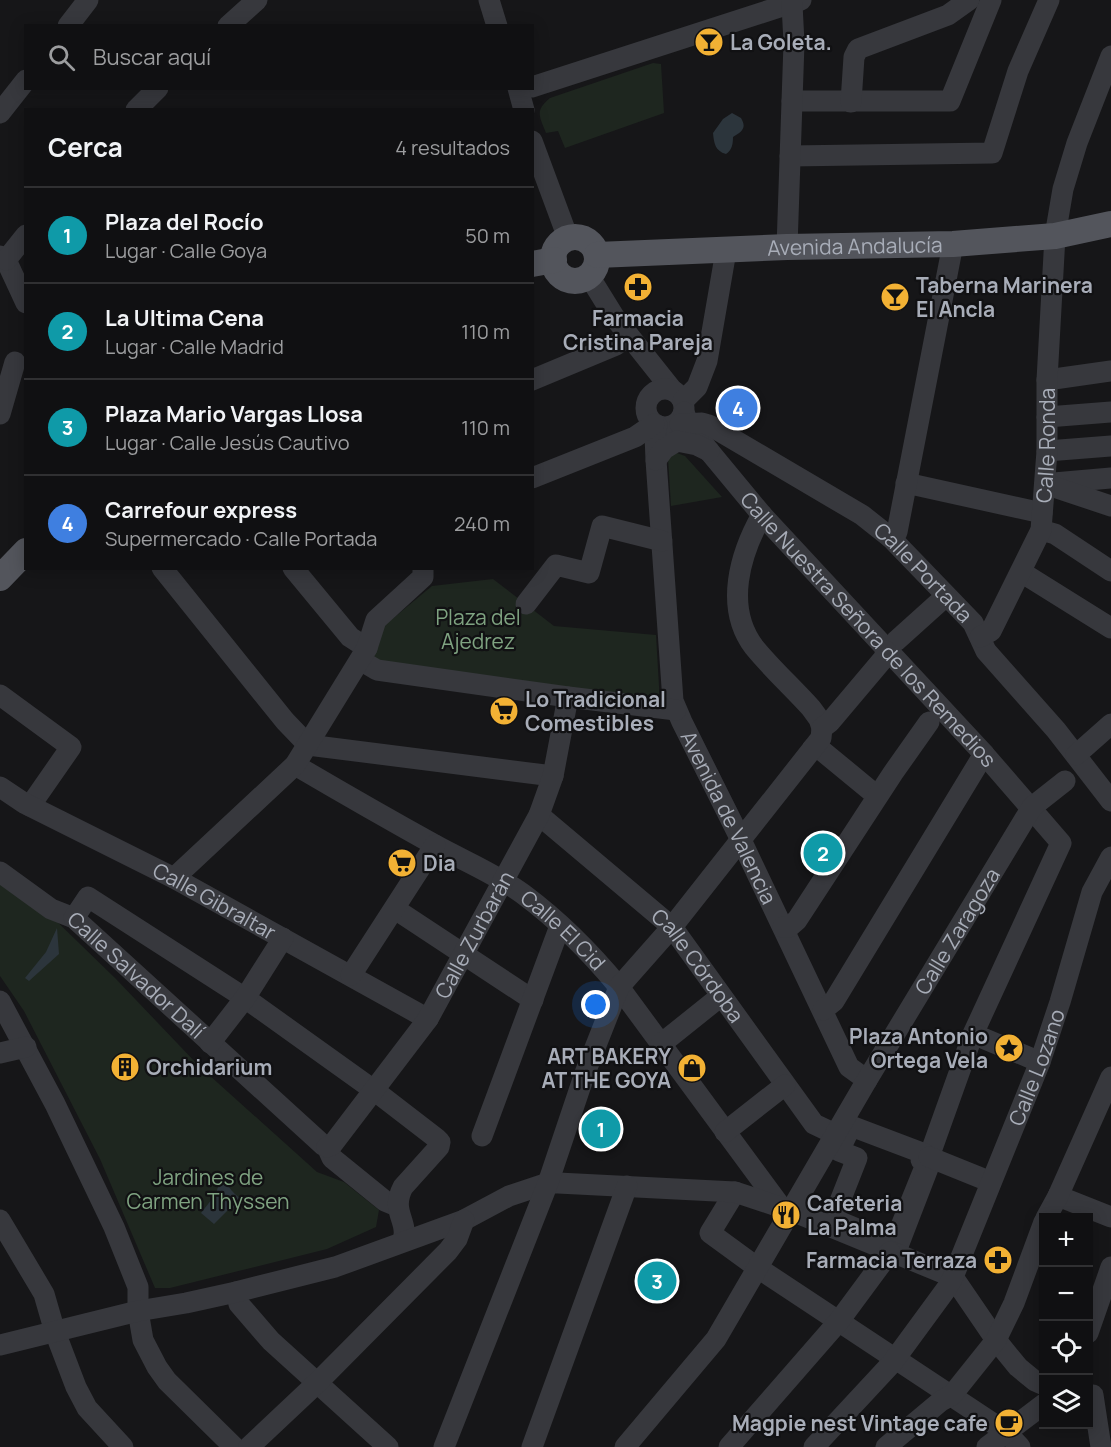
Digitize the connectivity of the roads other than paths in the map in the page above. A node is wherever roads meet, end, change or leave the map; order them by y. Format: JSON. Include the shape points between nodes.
{"nodes":[{"id":1,"x":88,"y":0,"type":"edge"},
{"id":2,"x":257,"y":0,"type":"edge"},
{"id":3,"x":489,"y":0,"type":"edge"},
{"id":4,"x":969,"y":0,"type":"edge"},
{"id":5,"x":991,"y":0,"type":"edge"},
{"id":6,"x":1048,"y":0,"type":"edge"},
{"id":7,"x":797,"y":2,"type":"edge"},
{"id":8,"x":70,"y":24,"type":"edge"},
{"id":9,"x":230,"y":24,"type":"edge"},
{"id":10,"x":496,"y":24,"type":"edge"},
{"id":11,"x":1111,"y":56,"type":"edge"},
{"id":12,"x":24,"y":83,"type":"edge"},
{"id":13,"x":156,"y":90,"type":"edge"},
{"id":14,"x":534,"y":90,"type":"edge"},
{"id":15,"x":792,"y":101,"type":"junction"},
{"id":16,"x":851,"y":102,"type":"junction"},
{"id":17,"x":138,"y":108,"type":"edge"},
{"id":18,"x":0,"y":113,"type":"edge"},
{"id":19,"x":534,"y":146,"type":"edge"},
{"id":20,"x":790,"y":156,"type":"junction"},
{"id":21,"x":1111,"y":225,"type":"edge"},
{"id":22,"x":1055,"y":236,"type":"junction"},
{"id":23,"x":24,"y":237,"type":"edge"},
{"id":24,"x":568,"y":238,"type":"junction"},
{"id":25,"x":953,"y":244,"type":"junction"},
{"id":26,"x":787,"y":247,"type":"junction"},
{"id":27,"x":726,"y":250,"type":"junction"},
{"id":28,"x":3,"y":258,"type":"edge"},
{"id":29,"x":543,"y":262,"type":"edge"},
{"id":30,"x":593,"y":265,"type":"junction"},
{"id":31,"x":24,"y":299,"type":"edge"},
{"id":32,"x":615,"y":318,"type":"junction"},
{"id":33,"x":624,"y":338,"type":"junction"},
{"id":34,"x":13,"y":359,"type":"edge"},
{"id":35,"x":1111,"y":371,"type":"edge"},
{"id":36,"x":534,"y":379,"type":"edge"},
{"id":37,"x":1047,"y":380,"type":"junction"},
{"id":38,"x":1111,"y":412,"type":"edge"},
{"id":39,"x":0,"y":414,"type":"edge"},
{"id":40,"x":673,"y":414,"type":"junction"},
{"id":41,"x":1047,"y":417,"type":"junction"},
{"id":42,"x":1111,"y":446,"type":"edge"},
{"id":43,"x":709,"y":451,"type":"junction"},
{"id":44,"x":1047,"y":451,"type":"junction"},
{"id":45,"x":764,"y":458,"type":"junction"},
{"id":46,"x":656,"y":460,"type":"junction"},
{"id":47,"x":534,"y":477,"type":"edge"},
{"id":48,"x":1111,"y":478,"type":"edge"},
{"id":49,"x":906,"y":483,"type":"junction"},
{"id":50,"x":1045,"y":484,"type":"junction"},
{"id":51,"x":738,"y":487,"type":"junction"},
{"id":52,"x":1111,"y":506,"type":"edge"},
{"id":53,"x":762,"y":515,"type":"junction"},
{"id":54,"x":1041,"y":522,"type":"junction"},
{"id":55,"x":891,"y":538,"type":"junction"},
{"id":56,"x":662,"y":541,"type":"junction"},
{"id":57,"x":24,"y":553,"type":"edge"},
{"id":58,"x":1108,"y":562,"type":"edge"},
{"id":59,"x":164,"y":570,"type":"edge"},
{"id":60,"x":294,"y":570,"type":"edge"},
{"id":61,"x":423,"y":570,"type":"edge"},
{"id":62,"x":1021,"y":572,"type":"junction"},
{"id":63,"x":0,"y":578,"type":"edge"},
{"id":64,"x":946,"y":596,"type":"junction"},
{"id":65,"x":526,"y":604,"type":"dead end"},
{"id":66,"x":1111,"y":628,"type":"edge"},
{"id":67,"x":980,"y":637,"type":"junction"},
{"id":68,"x":891,"y":646,"type":"junction"},
{"id":69,"x":364,"y":654,"type":"junction"},
{"id":70,"x":0,"y":695,"type":"edge"},
{"id":71,"x":568,"y":697,"type":"junction"},
{"id":72,"x":676,"y":710,"type":"junction"},
{"id":73,"x":929,"y":722,"type":"dead end"},
{"id":74,"x":1111,"y":724,"type":"edge"},
{"id":75,"x":822,"y":728,"type":"junction"},
{"id":76,"x":308,"y":745,"type":"junction"},
{"id":77,"x":813,"y":748,"type":"junction"},
{"id":78,"x":984,"y":754,"type":"junction"},
{"id":79,"x":295,"y":765,"type":"junction"},
{"id":80,"x":1074,"y":769,"type":"junction"},
{"id":81,"x":554,"y":776,"type":"junction"},
{"id":82,"x":0,"y":787,"type":"edge"},
{"id":83,"x":877,"y":796,"type":"junction"},
{"id":84,"x":1111,"y":801,"type":"edge"},
{"id":85,"x":30,"y":806,"type":"junction"},
{"id":86,"x":1032,"y":807,"type":"junction"},
{"id":87,"x":539,"y":815,"type":"junction"},
{"id":88,"x":741,"y":840,"type":"junction"},
{"id":89,"x":435,"y":845,"type":"junction"},
{"id":90,"x":1111,"y":857,"type":"edge"},
{"id":91,"x":0,"y":872,"type":"edge"},
{"id":92,"x":174,"y":878,"type":"junction"},
{"id":93,"x":503,"y":881,"type":"junction"},
{"id":94,"x":395,"y":909,"type":"junction"},
{"id":95,"x":74,"y":918,"type":"junction"},
{"id":96,"x":561,"y":926,"type":"junction"},
{"id":97,"x":672,"y":927,"type":"junction"},
{"id":98,"x":783,"y":927,"type":"junction"},
{"id":99,"x":283,"y":938,"type":"junction"},
{"id":100,"x":464,"y":954,"type":"junction"},
{"id":101,"x":351,"y":975,"type":"junction"},
{"id":102,"x":619,"y":987,"type":"junction"},
{"id":103,"x":721,"y":996,"type":"junction"},
{"id":104,"x":245,"y":998,"type":"junction"},
{"id":105,"x":533,"y":1000,"type":"junction"},
{"id":106,"x":0,"y":1001,"type":"edge"},
{"id":107,"x":823,"y":1010,"type":"junction"},
{"id":108,"x":428,"y":1019,"type":"junction"},
{"id":109,"x":973,"y":1034,"type":"junction"},
{"id":110,"x":210,"y":1043,"type":"junction"},
{"id":111,"x":661,"y":1044,"type":"junction"},
{"id":112,"x":26,"y":1047,"type":"junction"},
{"id":113,"x":0,"y":1053,"type":"edge"},
{"id":114,"x":1040,"y":1062,"type":"junction"},
{"id":115,"x":1111,"y":1077,"type":"edge"},
{"id":116,"x":867,"y":1080,"type":"junction"},
{"id":117,"x":785,"y":1085,"type":"junction"},
{"id":118,"x":375,"y":1091,"type":"junction"},
{"id":119,"x":726,"y":1132,"type":"junction"},
{"id":120,"x":835,"y":1134,"type":"junction"},
{"id":121,"x":482,"y":1136,"type":"dead end"},
{"id":122,"x":327,"y":1147,"type":"junction"},
{"id":123,"x":927,"y":1159,"type":"junction"},
{"id":124,"x":548,"y":1182,"type":"junction"},
{"id":125,"x":991,"y":1182,"type":"junction"},
{"id":126,"x":627,"y":1186,"type":"junction"},
{"id":127,"x":735,"y":1192,"type":"junction"},
{"id":128,"x":1058,"y":1196,"type":"junction"},
{"id":129,"x":397,"y":1206,"type":"junction"},
{"id":130,"x":787,"y":1209,"type":"junction"},
{"id":131,"x":1049,"y":1213,"type":"edge"},
{"id":132,"x":1111,"y":1217,"type":"edge"},
{"id":133,"x":0,"y":1220,"type":"edge"},
{"id":134,"x":464,"y":1220,"type":"junction"},
{"id":135,"x":1039,"y":1236,"type":"edge"},
{"id":136,"x":403,"y":1241,"type":"junction"},
{"id":137,"x":892,"y":1246,"type":"junction"},
{"id":138,"x":758,"y":1268,"type":"junction"},
{"id":139,"x":1111,"y":1268,"type":"edge"},
{"id":140,"x":953,"y":1277,"type":"junction"},
{"id":141,"x":236,"y":1292,"type":"junction"},
{"id":142,"x":138,"y":1311,"type":"junction"},
{"id":143,"x":839,"y":1321,"type":"junction"},
{"id":144,"x":1093,"y":1321,"type":"edge"},
{"id":145,"x":55,"y":1332,"type":"junction"},
{"id":146,"x":996,"y":1340,"type":"junction"},
{"id":147,"x":0,"y":1345,"type":"edge"},
{"id":148,"x":895,"y":1358,"type":"junction"},
{"id":149,"x":317,"y":1383,"type":"junction"},
{"id":150,"x":1039,"y":1383,"type":"edge"},
{"id":151,"x":952,"y":1395,"type":"junction"},
{"id":152,"x":1098,"y":1395,"type":"edge"},
{"id":153,"x":1039,"y":1410,"type":"edge"},
{"id":154,"x":1013,"y":1439,"type":"edge"},
{"id":155,"x":123,"y":1447,"type":"edge"},
{"id":156,"x":234,"y":1447,"type":"edge"},
{"id":157,"x":249,"y":1447,"type":"edge"},
{"id":158,"x":388,"y":1447,"type":"edge"},
{"id":159,"x":444,"y":1447,"type":"edge"},
{"id":160,"x":532,"y":1447,"type":"edge"},
{"id":161,"x":625,"y":1447,"type":"edge"},
{"id":162,"x":729,"y":1447,"type":"edge"},
{"id":163,"x":814,"y":1447,"type":"edge"},
{"id":164,"x":886,"y":1447,"type":"edge"},
{"id":165,"x":987,"y":1447,"type":"edge"},
{"id":166,"x":1101,"y":1447,"type":"edge"}],
"edges":[{"from":1,"to":8,"type":"street"},
{"from":2,"to":9,"type":"street"},
{"from":3,"to":10,"type":"street"},
{"from":4,"to":16,"type":"street","via":[[948,15],[858,50],[854,57]]},
{"from":5,"to":16,"type":"street","via":[[950,101]]},
{"from":6,"to":20,"type":"street","via":[[1018,70],[992,153]]},
{"from":7,"to":14,"type":"street"},
{"from":7,"to":15,"type":"street"},
{"from":11,"to":22,"type":"street","name":"Calle Ronda","via":[[1077,143],[1063,189]]},
{"from":12,"to":18,"type":"street"},
{"from":13,"to":17,"type":"street"},
{"from":15,"to":16,"type":"street"},
{"from":15,"to":20,"type":"street"},
{"from":19,"to":24,"type":"street"},
{"from":20,"to":26,"type":"street"},
{"from":21,"to":22,"type":"main road","name":"Avenida Andalucía"},
{"from":22,"to":25,"type":"main road","name":"Avenida Andalucía"},
{"from":22,"to":37,"type":"street","name":"Calle Ronda"},
{"from":23,"to":28,"type":"street"},
{"from":24,"to":29,"type":"main road"},
{"from":24,"to":30,"type":"main road","via":[[586,240],[595,249]]},
{"from":25,"to":26,"type":"main road","name":"Avenida Andalucía"},
{"from":25,"to":49,"type":"street"},
{"from":26,"to":27,"type":"main road","name":"Avenida Andalucía"},
{"from":27,"to":30,"type":"main road","name":"Avenida Andalucía"},
{"from":27,"to":40,"type":"street","via":[[707,361],[697,387]]},
{"from":28,"to":31,"type":"street"},
{"from":29,"to":30,"type":"main road","via":[[564,277],[577,280]]},
{"from":30,"to":32,"type":"street"},
{"from":32,"to":33,"type":"street"},
{"from":32,"to":40,"type":"street"},
{"from":33,"to":36,"type":"street","via":[[616,345]]},
{"from":33,"to":40,"type":"street","name":"Avenida de Valencia","via":[[651,396],[647,414]]},
{"from":34,"to":39,"type":"street"},
{"from":35,"to":37,"type":"street"},
{"from":37,"to":41,"type":"street","name":"Calle Ronda"},
{"from":38,"to":41,"type":"street"},
{"from":40,"to":43,"type":"street","name":"Calle Nuestra Señora de los Remedios"},
{"from":40,"to":45,"type":"street","name":"Calle Portada","via":[[709,425]]},
{"from":40,"to":46,"type":"street","name":"Avenida de Valencia","via":[[655,435]]},
{"from":40,"to":47,"type":"street","via":[[635,437]]},
{"from":41,"to":44,"type":"street","name":"Calle Ronda"},
{"from":42,"to":44,"type":"street"},
{"from":43,"to":46,"type":"street","via":[[677,441]]},
{"from":43,"to":51,"type":"street","name":"Calle Nuestra Señora de los Remedios"},
{"from":44,"to":50,"type":"street","name":"Calle Ronda"},
{"from":45,"to":51,"type":"street","via":[[754,457],[738,466]]},
{"from":45,"to":55,"type":"street","name":"Calle Portada","via":[[862,515]]},
{"from":46,"to":56,"type":"street","name":"Avenida de Valencia"},
{"from":48,"to":50,"type":"street"},
{"from":49,"to":54,"type":"street"},
{"from":49,"to":55,"type":"street","via":[[897,532]]},
{"from":50,"to":52,"type":"street"},
{"from":50,"to":54,"type":"street","name":"Calle Ronda"},
{"from":51,"to":53,"type":"street","name":"Calle Nuestra Señora de los Remedios"},
{"from":53,"to":68,"type":"street","name":"Calle Nuestra Señora de los Remedios"},
{"from":53,"to":75,"type":"street","via":[[742,560],[737,595],[740,613],[754,646],[812,708]]},
{"from":54,"to":58,"type":"street","via":[[1054,534]]},
{"from":54,"to":62,"type":"street","name":"Calle Ronda"},
{"from":55,"to":64,"type":"street","name":"Calle Portada"},
{"from":56,"to":65,"type":"street","via":[[602,526],[589,573],[556,565]]},
{"from":56,"to":72,"type":"street","name":"Avenida de Valencia"},
{"from":57,"to":63,"type":"main road"},
{"from":59,"to":76,"type":"street"},
{"from":60,"to":69,"type":"street"},
{"from":61,"to":69,"type":"street","via":[[423,577],[376,620]]},
{"from":62,"to":66,"type":"street"},
{"from":62,"to":67,"type":"street","name":"Calle Ronda","via":[[991,631]]},
{"from":64,"to":67,"type":"street","name":"Calle Portada","via":[[973,623]]},
{"from":64,"to":68,"type":"street"},
{"from":67,"to":80,"type":"street","name":"Calle Portada","via":[[986,651],[1056,730]]},
{"from":68,"to":75,"type":"street"},
{"from":68,"to":78,"type":"street","name":"Calle Nuestra Señora de los Remedios","via":[[933,700]]},
{"from":69,"to":71,"type":"street","via":[[377,670]]},
{"from":69,"to":76,"type":"street"},
{"from":70,"to":85,"type":"street","via":[[71,747]]},
{"from":71,"to":72,"type":"street"},
{"from":71,"to":81,"type":"street","name":"Calle Zurbarán"},
{"from":72,"to":88,"type":"street","name":"Avenida de Valencia"},
{"from":73,"to":83,"type":"street"},
{"from":74,"to":80,"type":"street"},
{"from":75,"to":77,"type":"street","via":[[821,738]]},
{"from":76,"to":79,"type":"street"},
{"from":76,"to":81,"type":"street"},
{"from":77,"to":83,"type":"street","via":[[820,749]]},
{"from":77,"to":88,"type":"street"},
{"from":78,"to":86,"type":"street","name":"Calle Nuestra Señora de los Remedios"},
{"from":78,"to":107,"type":"street","via":[[834,1001]]},
{"from":79,"to":89,"type":"street","name":"Calle El Cid"},
{"from":79,"to":92,"type":"street"},
{"from":80,"to":84,"type":"street","name":"Calle Portada"},
{"from":80,"to":86,"type":"street"},
{"from":81,"to":87,"type":"street","name":"Calle Zurbarán"},
{"from":82,"to":85,"type":"street","name":"Calle Gibraltar"},
{"from":83,"to":98,"type":"street","via":[[797,920]]},
{"from":85,"to":92,"type":"street","name":"Calle Gibraltar"},
{"from":86,"to":109,"type":"street","name":"Calle Nuestra Señora de los Remedios","via":[[1061,843]]},
{"from":86,"to":116,"type":"street","name":"Calle Zaragoza"},
{"from":87,"to":93,"type":"street","name":"Calle Zurbarán"},
{"from":87,"to":97,"type":"street","name":"Calle Córdoba"},
{"from":88,"to":97,"type":"street"},
{"from":88,"to":98,"type":"street","name":"Avenida de Valencia"},
{"from":89,"to":93,"type":"street","name":"Calle El Cid"},
{"from":89,"to":94,"type":"street"},
{"from":90,"to":114,"type":"street","name":"Calle Lozano","via":[[1092,892]]},
{"from":91,"to":95,"type":"street","name":"Calle Salvador Dalí","via":[[51,909]]},
{"from":92,"to":99,"type":"street","name":"Calle Gibraltar"},
{"from":93,"to":96,"type":"street","name":"Calle El Cid"},
{"from":93,"to":100,"type":"street","name":"Calle Zurbarán"},
{"from":94,"to":100,"type":"street"},
{"from":94,"to":101,"type":"street"},
{"from":95,"to":104,"type":"street","via":[[88,897]]},
{"from":95,"to":110,"type":"street","name":"Calle Salvador Dalí"},
{"from":96,"to":102,"type":"street","name":"Calle El Cid"},
{"from":96,"to":105,"type":"street"},
{"from":97,"to":102,"type":"street"},
{"from":97,"to":103,"type":"street","name":"Calle Córdoba"},
{"from":98,"to":107,"type":"street","name":"Avenida de Valencia"},
{"from":99,"to":101,"type":"street","name":"Calle Gibraltar"},
{"from":99,"to":104,"type":"street"},
{"from":100,"to":105,"type":"street"},
{"from":100,"to":108,"type":"street","name":"Calle Zurbarán"},
{"from":101,"to":108,"type":"street","name":"Calle Gibraltar"},
{"from":102,"to":111,"type":"street","name":"Calle El Cid"},
{"from":102,"to":124,"type":"street"},
{"from":103,"to":111,"type":"street"},
{"from":103,"to":117,"type":"street","name":"Calle Córdoba"},
{"from":104,"to":110,"type":"street"},
{"from":104,"to":118,"type":"street"},
{"from":105,"to":121,"type":"street"},
{"from":106,"to":112,"type":"street"},
{"from":107,"to":116,"type":"street","name":"Avenida de Valencia","via":[[849,1066]]},
{"from":108,"to":118,"type":"street","name":"Calle Zurbarán"},
{"from":109,"to":114,"type":"street"},
{"from":109,"to":123,"type":"street"},
{"from":110,"to":122,"type":"street","name":"Calle Salvador Dalí"},
{"from":111,"to":119,"type":"street","name":"Calle El Cid"},
{"from":112,"to":113,"type":"street"},
{"from":112,"to":142,"type":"street","via":[[114,1227],[138,1287]]},
{"from":114,"to":125,"type":"street","name":"Calle Lozano"},
{"from":115,"to":128,"type":"street"},
{"from":116,"to":120,"type":"street","name":"Calle Zaragoza"},
{"from":117,"to":119,"type":"street"},
{"from":117,"to":120,"type":"street","name":"Calle Córdoba","via":[[814,1124]]},
{"from":118,"to":122,"type":"street","name":"Calle Zurbarán"},
{"from":118,"to":129,"type":"street","via":[[440,1142],[436,1153],[403,1186]]},
{"from":119,"to":130,"type":"street","name":"Calle El Cid"},
{"from":120,"to":130,"type":"street","name":"Calle Zaragoza"},
{"from":122,"to":129,"type":"street","name":"Calle Salvador Dalí","via":[[332,1158]]},
{"from":123,"to":123,"type":"street","via":[[930,1163],[898,1245],[833,1220],[857,1158],[839,1151],[851,1126],[925,1154],[921,1160]]},
{"from":123,"to":125,"type":"street"},
{"from":123,"to":137,"type":"street"},
{"from":124,"to":126,"type":"street"},
{"from":124,"to":134,"type":"street","via":[[509,1196]]},
{"from":124,"to":159,"type":"street"},
{"from":125,"to":140,"type":"street","name":"Calle Lozano"},
{"from":126,"to":127,"type":"street"},
{"from":126,"to":160,"type":"street"},
{"from":127,"to":130,"type":"street"},
{"from":127,"to":138,"type":"street","via":[[710,1233]]},
{"from":128,"to":131,"type":"street"},
{"from":128,"to":132,"type":"street"},
{"from":129,"to":136,"type":"street","via":[[405,1232]]},
{"from":130,"to":137,"type":"street"},
{"from":130,"to":138,"type":"street","name":"Calle Zaragoza"},
{"from":133,"to":145,"type":"street","via":[[44,1294]]},
{"from":134,"to":136,"type":"street"},
{"from":134,"to":149,"type":"street","via":[[448,1251]]},
{"from":135,"to":146,"type":"street"},
{"from":136,"to":141,"type":"street","via":[[334,1267]]},
{"from":137,"to":140,"type":"street"},
{"from":137,"to":143,"type":"street"},
{"from":138,"to":143,"type":"street"},
{"from":138,"to":161,"type":"street","name":"Calle Zaragoza","via":[[716,1339]]},
{"from":139,"to":144,"type":"street"},
{"from":140,"to":146,"type":"street"},
{"from":140,"to":148,"type":"street","name":"Calle Lozano"},
{"from":141,"to":142,"type":"street"},
{"from":141,"to":149,"type":"street","via":[[239,1304],[271,1341]]},
{"from":142,"to":145,"type":"street"},
{"from":142,"to":156,"type":"street","via":[[143,1340],[162,1374]]},
{"from":143,"to":148,"type":"street"},
{"from":143,"to":162,"type":"street"},
{"from":145,"to":147,"type":"street"},
{"from":145,"to":155,"type":"street","via":[[87,1408]]},
{"from":146,"to":150,"type":"street","via":[[1018,1367]]},
{"from":146,"to":151,"type":"street"},
{"from":148,"to":151,"type":"street"},
{"from":148,"to":163,"type":"street","name":"Calle Lozano"},
{"from":149,"to":157,"type":"street"},
{"from":149,"to":158,"type":"street"},
{"from":151,"to":154,"type":"street"},
{"from":151,"to":164,"type":"street"},
{"from":152,"to":166,"type":"street"},
{"from":153,"to":154,"type":"street"},
{"from":154,"to":165,"type":"street"}]}
